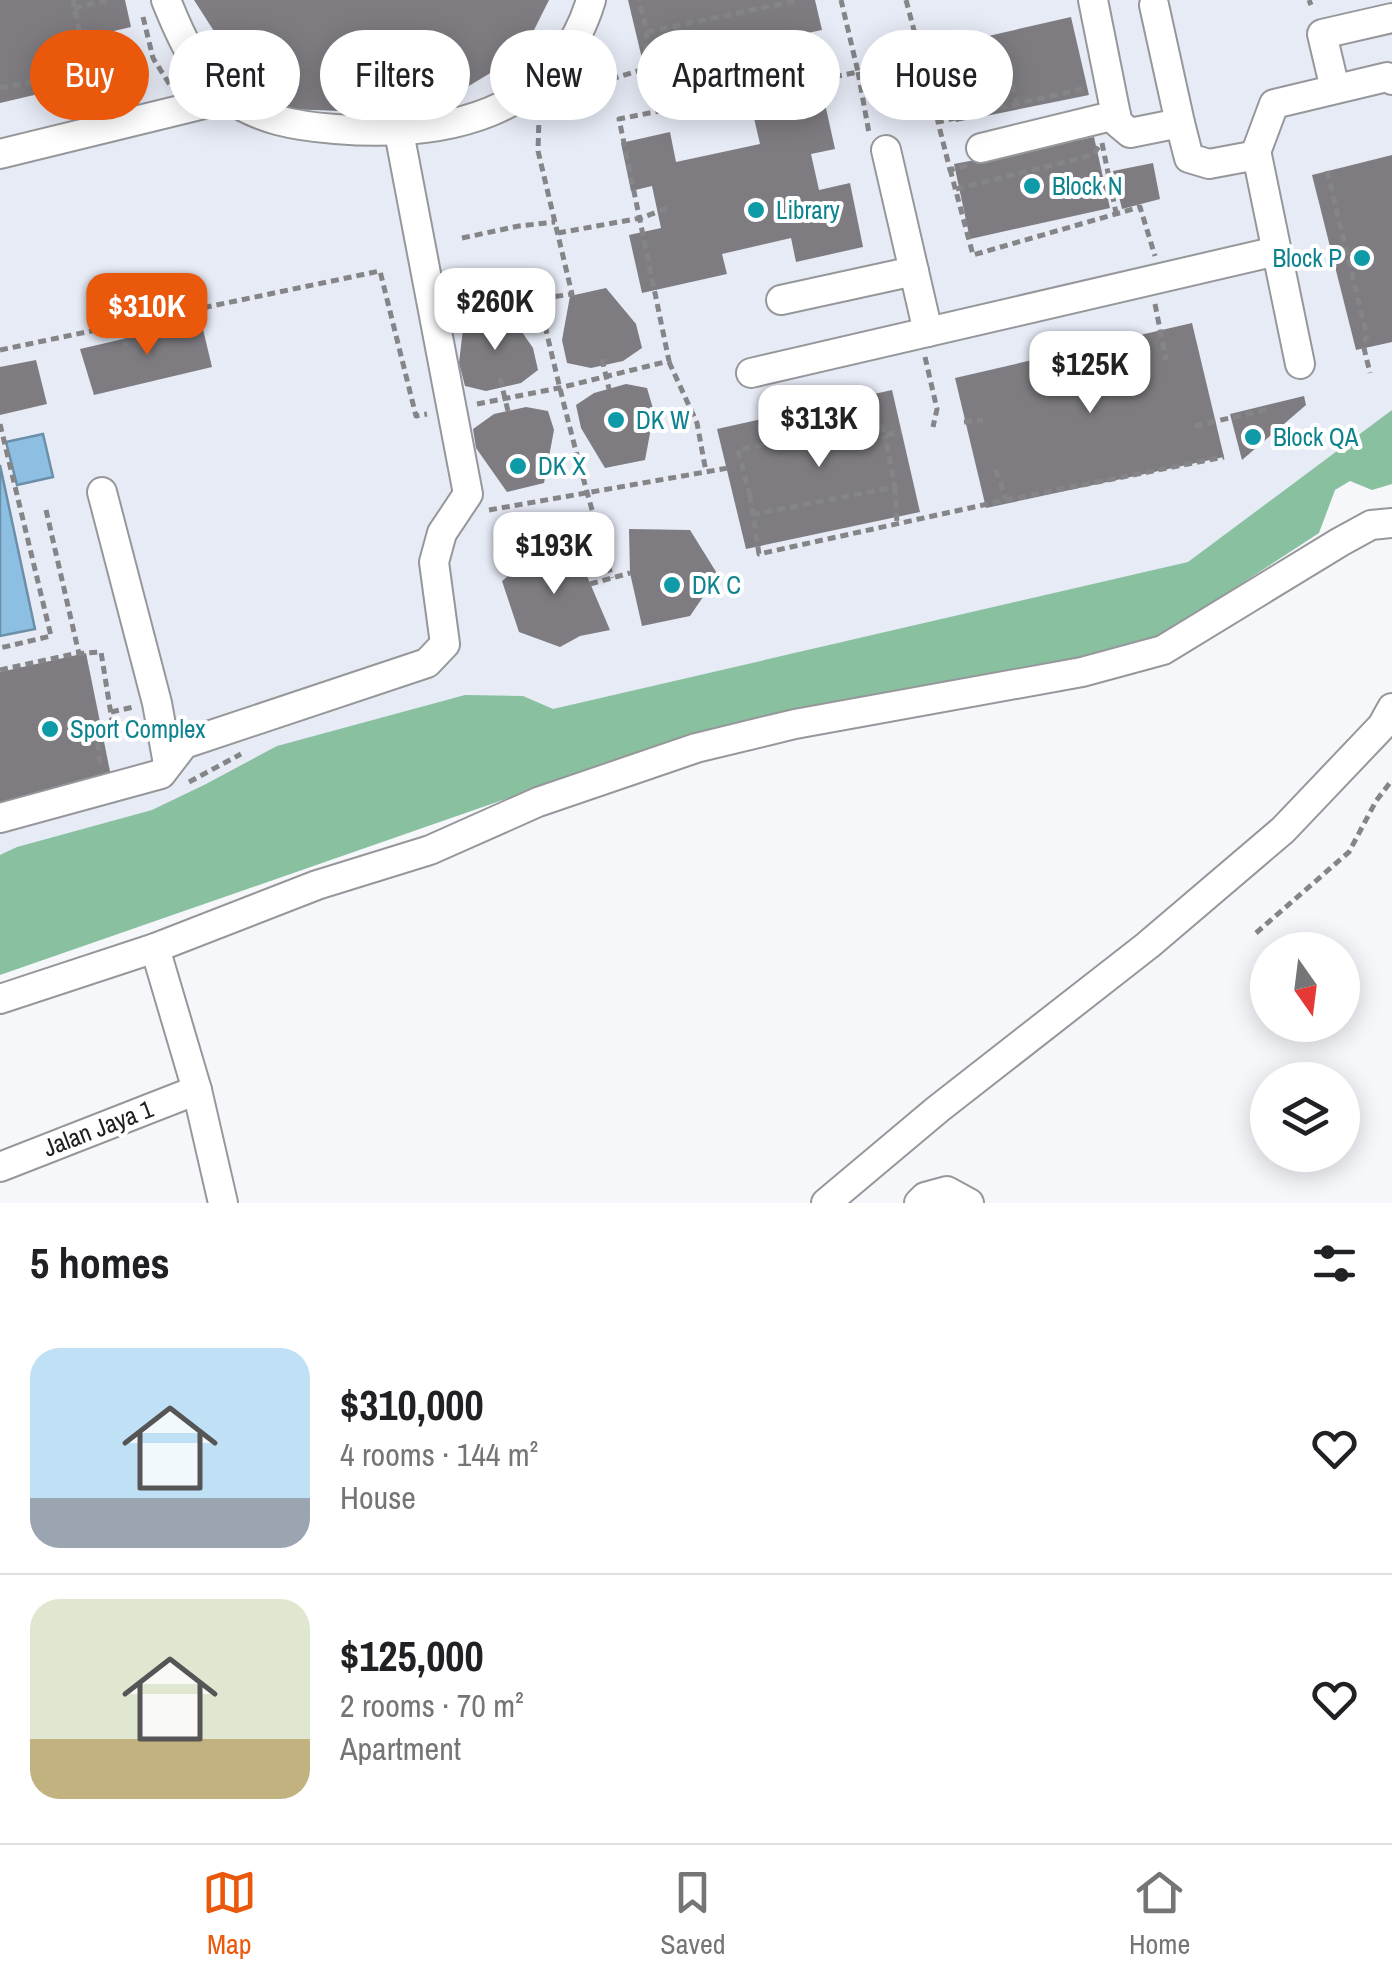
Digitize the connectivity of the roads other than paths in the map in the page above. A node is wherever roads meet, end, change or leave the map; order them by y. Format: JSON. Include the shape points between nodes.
{"nodes":[{"id":1,"x":166,"y":0,"type":"edge"},
{"id":2,"x":591,"y":0,"type":"edge"},
{"id":3,"x":1093,"y":0,"type":"edge"},
{"id":4,"x":1154,"y":5,"type":"dead end"},
{"id":5,"x":1392,"y":18,"type":"edge"},
{"id":6,"x":180,"y":30,"type":"edge"},
{"id":7,"x":1392,"y":80,"type":"edge"},
{"id":8,"x":1335,"y":89,"type":"junction"},
{"id":9,"x":169,"y":113,"type":"edge"},
{"id":10,"x":1116,"y":115,"type":"junction"},
{"id":11,"x":273,"y":120,"type":"edge"},
{"id":12,"x":1180,"y":123,"type":"junction"},
{"id":13,"x":400,"y":132,"type":"junction"},
{"id":14,"x":981,"y":148,"type":"dead end"},
{"id":15,"x":886,"y":150,"type":"road end"},
{"id":16,"x":0,"y":154,"type":"edge"},
{"id":17,"x":1255,"y":156,"type":"junction"},
{"id":18,"x":1277,"y":251,"type":"junction"},
{"id":19,"x":914,"y":270,"type":"junction"},
{"id":20,"x":781,"y":300,"type":"dead end"},
{"id":21,"x":922,"y":334,"type":"junction"},
{"id":22,"x":1300,"y":364,"type":"dead end"},
{"id":23,"x":751,"y":373,"type":"dead end"},
{"id":24,"x":102,"y":492,"type":"dead end"},
{"id":25,"x":1392,"y":523,"type":"edge"},
{"id":26,"x":1392,"y":708,"type":"edge"},
{"id":27,"x":168,"y":764,"type":"junction"},
{"id":28,"x":6,"y":818,"type":"edge"},
{"id":29,"x":155,"y":948,"type":"junction"},
{"id":30,"x":0,"y":998,"type":"edge"},
{"id":31,"x":196,"y":1090,"type":"junction"},
{"id":32,"x":0,"y":1167,"type":"edge"},
{"id":33,"x":223,"y":1203,"type":"edge"},
{"id":34,"x":826,"y":1203,"type":"edge"},
{"id":35,"x":918,"y":1203,"type":"edge"},
{"id":36,"x":969,"y":1203,"type":"edge"}],
"edges":[{"from":1,"to":6,"type":"street"},
{"from":2,"to":13,"type":"street","via":[[567,53],[514,100],[444,127]]},
{"from":3,"to":10,"type":"street"},
{"from":4,"to":12,"type":"street"},
{"from":5,"to":8,"type":"street","via":[[1322,34]]},
{"from":7,"to":8,"type":"street"},
{"from":8,"to":17,"type":"street","via":[[1274,104]]},
{"from":9,"to":16,"type":"street"},
{"from":10,"to":12,"type":"street","via":[[1130,134]]},
{"from":10,"to":14,"type":"street"},
{"from":11,"to":13,"type":"street"},
{"from":12,"to":17,"type":"street","via":[[1189,158],[1209,164]]},
{"from":13,"to":27,"type":"street","via":[[468,494],[442,533],[434,562],[445,644],[427,663],[184,744]]},
{"from":15,"to":19,"type":"street"},
{"from":17,"to":18,"type":"street"},
{"from":18,"to":21,"type":"street"},
{"from":18,"to":22,"type":"street"},
{"from":19,"to":20,"type":"street"},
{"from":19,"to":21,"type":"street"},
{"from":21,"to":23,"type":"street"},
{"from":24,"to":27,"type":"street"},
{"from":25,"to":29,"type":"street","via":[[1340,542],[1163,650],[696,748]]},
{"from":26,"to":34,"type":"street","via":[[1283,830]]},
{"from":27,"to":28,"type":"street","via":[[161,774]]},
{"from":29,"to":30,"type":"street"},
{"from":29,"to":31,"type":"street"},
{"from":31,"to":32,"type":"street","name":"Jalan Jaya 1"},
{"from":31,"to":33,"type":"street"},
{"from":35,"to":36,"type":"street","via":[[947,1191]]}]}
